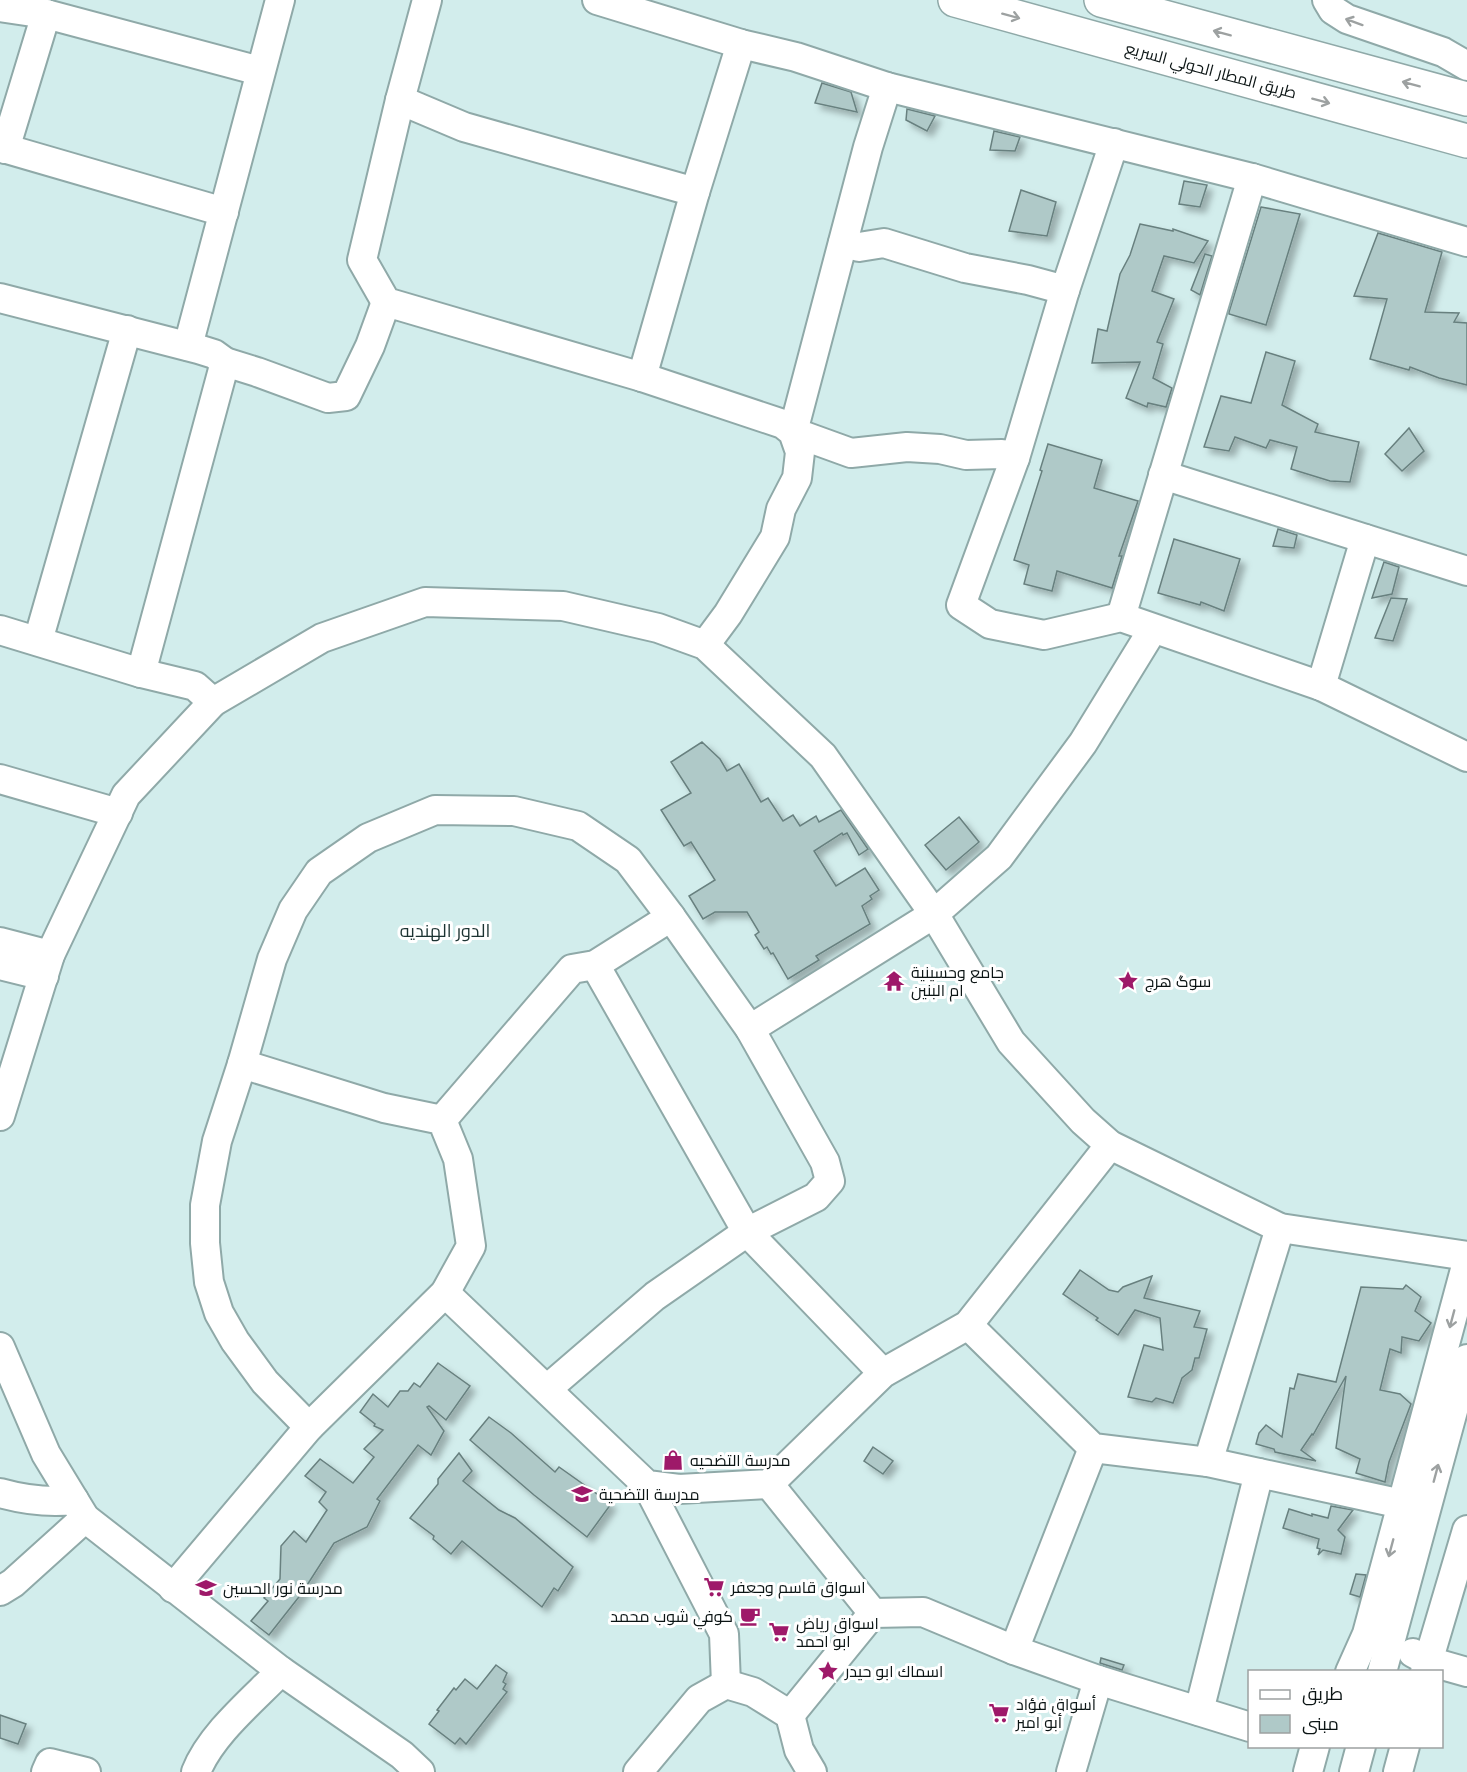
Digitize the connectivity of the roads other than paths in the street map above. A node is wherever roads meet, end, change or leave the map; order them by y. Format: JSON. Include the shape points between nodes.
{"nodes":[{"id":1,"x":280,"y":0,"type":"edge"},
{"id":2,"x":427,"y":0,"type":"edge"},
{"id":3,"x":597,"y":0,"type":"edge"},
{"id":4,"x":955,"y":0,"type":"edge"},
{"id":5,"x":1101,"y":0,"type":"edge"},
{"id":6,"x":1327,"y":0,"type":"edge"},
{"id":7,"x":0,"y":7,"type":"edge"},
{"id":8,"x":46,"y":14,"type":"junction"},
{"id":9,"x":741,"y":44,"type":"junction"},
{"id":10,"x":1467,"y":66,"type":"edge"},
{"id":11,"x":260,"y":71,"type":"junction"},
{"id":12,"x":887,"y":87,"type":"junction"},
{"id":13,"x":1467,"y":99,"type":"edge"},
{"id":14,"x":400,"y":100,"type":"junction"},
{"id":15,"x":1467,"y":141,"type":"edge"},
{"id":16,"x":1114,"y":143,"type":"junction"},
{"id":17,"x":3,"y":148,"type":"edge"},
{"id":18,"x":1252,"y":178,"type":"junction"},
{"id":19,"x":695,"y":192,"type":"junction"},
{"id":20,"x":224,"y":212,"type":"junction"},
{"id":21,"x":1467,"y":242,"type":"edge"},
{"id":22,"x":843,"y":243,"type":"junction"},
{"id":23,"x":1065,"y":290,"type":"junction"},
{"id":24,"x":0,"y":298,"type":"edge"},
{"id":25,"x":386,"y":302,"type":"junction"},
{"id":26,"x":127,"y":330,"type":"junction"},
{"id":27,"x":188,"y":346,"type":"junction"},
{"id":28,"x":225,"y":363,"type":"junction"},
{"id":29,"x":642,"y":377,"type":"junction"},
{"id":30,"x":793,"y":432,"type":"junction"},
{"id":31,"x":1015,"y":458,"type":"junction"},
{"id":32,"x":1163,"y":475,"type":"junction"},
{"id":33,"x":1365,"y":538,"type":"junction"},
{"id":34,"x":1467,"y":571,"type":"edge"},
{"id":35,"x":1121,"y":617,"type":"junction"},
{"id":36,"x":1153,"y":629,"type":"junction"},
{"id":37,"x":0,"y":630,"type":"edge"},
{"id":38,"x":38,"y":641,"type":"junction"},
{"id":39,"x":705,"y":645,"type":"junction"},
{"id":40,"x":141,"y":673,"type":"junction"},
{"id":41,"x":1321,"y":686,"type":"junction"},
{"id":42,"x":213,"y":702,"type":"junction"},
{"id":43,"x":1467,"y":757,"type":"edge"},
{"id":44,"x":0,"y":779,"type":"edge"},
{"id":45,"x":118,"y":813,"type":"junction"},
{"id":46,"x":934,"y":914,"type":"junction"},
{"id":47,"x":671,"y":917,"type":"junction"},
{"id":48,"x":0,"y":942,"type":"edge"},
{"id":49,"x":0,"y":965,"type":"edge"},
{"id":50,"x":595,"y":965,"type":"junction"},
{"id":51,"x":47,"y":966,"type":"junction"},
{"id":52,"x":750,"y":1029,"type":"junction"},
{"id":53,"x":242,"y":1064,"type":"junction"},
{"id":54,"x":0,"y":1116,"type":"edge"},
{"id":55,"x":442,"y":1120,"type":"junction"},
{"id":56,"x":1110,"y":1145,"type":"junction"},
{"id":57,"x":1280,"y":1228,"type":"junction"},
{"id":58,"x":747,"y":1232,"type":"junction"},
{"id":59,"x":1467,"y":1256,"type":"edge"},
{"id":60,"x":1467,"y":1262,"type":"edge"},
{"id":61,"x":446,"y":1293,"type":"junction"},
{"id":62,"x":968,"y":1325,"type":"junction"},
{"id":63,"x":0,"y":1347,"type":"edge"},
{"id":64,"x":1467,"y":1359,"type":"edge"},
{"id":65,"x":883,"y":1373,"type":"junction"},
{"id":66,"x":547,"y":1389,"type":"junction"},
{"id":67,"x":309,"y":1427,"type":"junction"},
{"id":68,"x":1093,"y":1448,"type":"junction"},
{"id":69,"x":1208,"y":1462,"type":"junction"},
{"id":70,"x":1259,"y":1473,"type":"junction"},
{"id":71,"x":769,"y":1484,"type":"junction"},
{"id":72,"x":647,"y":1485,"type":"junction"},
{"id":73,"x":0,"y":1493,"type":"edge"},
{"id":74,"x":1402,"y":1504,"type":"junction"},
{"id":75,"x":79,"y":1509,"type":"junction"},
{"id":76,"x":1467,"y":1530,"type":"edge"},
{"id":77,"x":173,"y":1588,"type":"junction"},
{"id":78,"x":0,"y":1591,"type":"edge"},
{"id":79,"x":873,"y":1613,"type":"junction"},
{"id":80,"x":1379,"y":1637,"type":"junction"},
{"id":81,"x":1014,"y":1650,"type":"junction"},
{"id":82,"x":1427,"y":1666,"type":"edge"},
{"id":83,"x":1351,"y":1670,"type":"edge"},
{"id":84,"x":1382,"y":1670,"type":"edge"},
{"id":85,"x":281,"y":1671,"type":"junction"},
{"id":86,"x":1467,"y":1672,"type":"edge"},
{"id":87,"x":1098,"y":1680,"type":"junction"},
{"id":88,"x":726,"y":1684,"type":"junction"},
{"id":89,"x":1198,"y":1711,"type":"junction"},
{"id":90,"x":790,"y":1715,"type":"junction"},
{"id":91,"x":1248,"y":1726,"type":"edge"},
{"id":92,"x":1314,"y":1748,"type":"edge"},
{"id":93,"x":1360,"y":1748,"type":"edge"},
{"id":94,"x":1404,"y":1748,"type":"edge"},
{"id":95,"x":46,"y":1772,"type":"edge"},
{"id":96,"x":86,"y":1772,"type":"edge"},
{"id":97,"x":196,"y":1772,"type":"edge"},
{"id":98,"x":420,"y":1772,"type":"edge"},
{"id":99,"x":638,"y":1772,"type":"edge"},
{"id":100,"x":812,"y":1772,"type":"edge"},
{"id":101,"x":1071,"y":1772,"type":"edge"},
{"id":102,"x":1308,"y":1772,"type":"edge"},
{"id":103,"x":1354,"y":1772,"type":"edge"},
{"id":104,"x":1398,"y":1772,"type":"edge"}],
"edges":[{"from":1,"to":11,"type":"street"},
{"from":2,"to":14,"type":"street"},
{"from":3,"to":9,"type":"street"},
{"from":4,"to":15,"type":"highway","name":"طريق المطار الحولي السريع","one_way":true},
{"from":13,"to":5,"type":"highway","one_way":true},
{"from":10,"to":6,"type":"street","one_way":true,"via":[[1443,52],[1347,19],[1333,10]]},
{"from":7,"to":8,"type":"street"},
{"from":8,"to":11,"type":"street"},
{"from":8,"to":17,"type":"street"},
{"from":9,"to":12,"type":"street","via":[[796,57]]},
{"from":9,"to":19,"type":"street"},
{"from":11,"to":20,"type":"street"},
{"from":12,"to":16,"type":"street"},
{"from":12,"to":22,"type":"street"},
{"from":14,"to":19,"type":"street","via":[[464,127]]},
{"from":14,"to":25,"type":"street","via":[[362,261]]},
{"from":16,"to":18,"type":"street"},
{"from":16,"to":23,"type":"street"},
{"from":17,"to":20,"type":"street"},
{"from":18,"to":21,"type":"street"},
{"from":18,"to":32,"type":"street"},
{"from":19,"to":29,"type":"street"},
{"from":20,"to":27,"type":"street"},
{"from":22,"to":23,"type":"street","via":[[859,247],[884,243],[965,268]]},
{"from":22,"to":30,"type":"street"},
{"from":23,"to":31,"type":"street"},
{"from":24,"to":26,"type":"street"},
{"from":25,"to":28,"type":"street","via":[[346,396],[328,399]]},
{"from":25,"to":29,"type":"street"},
{"from":26,"to":27,"type":"street"},
{"from":26,"to":38,"type":"street"},
{"from":27,"to":28,"type":"street","via":[[214,354]]},
{"from":28,"to":40,"type":"street"},
{"from":29,"to":30,"type":"street","via":[[783,424]]},
{"from":30,"to":31,"type":"street","via":[[851,453],[907,447]]},
{"from":30,"to":39,"type":"street","via":[[800,452],[797,478],[781,509],[775,537],[729,614]]},
{"from":31,"to":35,"type":"street","via":[[961,605],[990,624],[1044,635]]},
{"from":32,"to":33,"type":"street"},
{"from":32,"to":35,"type":"street"},
{"from":33,"to":34,"type":"street"},
{"from":33,"to":41,"type":"street"},
{"from":35,"to":36,"type":"street"},
{"from":36,"to":41,"type":"street"},
{"from":36,"to":46,"type":"street","via":[[1083,743],[999,857]]},
{"from":37,"to":38,"type":"street"},
{"from":38,"to":40,"type":"street"},
{"from":39,"to":42,"type":"street","via":[[658,628],[563,606],[425,603],[322,638]]},
{"from":39,"to":46,"type":"street","via":[[823,756]]},
{"from":40,"to":42,"type":"street","via":[[195,686]]},
{"from":41,"to":43,"type":"street"},
{"from":42,"to":45,"type":"street","via":[[126,795]]},
{"from":44,"to":45,"type":"street"},
{"from":45,"to":51,"type":"street"},
{"from":46,"to":52,"type":"street"},
{"from":46,"to":56,"type":"street","via":[[1011,1042]]},
{"from":47,"to":50,"type":"street"},
{"from":47,"to":52,"type":"street"},
{"from":47,"to":53,"type":"street","via":[[628,860],[578,826],[514,811],[435,810],[368,838],[319,872],[293,910],[272,959]]},
{"from":48,"to":51,"type":"street"},
{"from":49,"to":51,"type":"street"},
{"from":50,"to":55,"type":"street","via":[[572,969]]},
{"from":50,"to":58,"type":"street"},
{"from":51,"to":54,"type":"street"},
{"from":52,"to":58,"type":"street","via":[[825,1162],[830,1181],[816,1197]]},
{"from":53,"to":55,"type":"street","via":[[384,1108]]},
{"from":53,"to":67,"type":"street","via":[[217,1141],[205,1205],[209,1282],[219,1313],[235,1341],[265,1382]]},
{"from":55,"to":61,"type":"street","via":[[458,1159],[471,1246]]},
{"from":56,"to":57,"type":"street"},
{"from":56,"to":62,"type":"street"},
{"from":57,"to":59,"type":"street"},
{"from":57,"to":69,"type":"street"},
{"from":58,"to":65,"type":"street"},
{"from":58,"to":66,"type":"street","via":[[655,1296]]},
{"from":60,"to":74,"type":"street","one_way":true},
{"from":61,"to":66,"type":"street"},
{"from":61,"to":67,"type":"street"},
{"from":62,"to":65,"type":"street"},
{"from":62,"to":68,"type":"street"},
{"from":63,"to":75,"type":"street","via":[[46,1454]]},
{"from":80,"to":64,"type":"street","one_way":true},
{"from":65,"to":71,"type":"street"},
{"from":66,"to":72,"type":"street"},
{"from":67,"to":77,"type":"street"},
{"from":68,"to":69,"type":"street"},
{"from":68,"to":81,"type":"street"},
{"from":69,"to":70,"type":"street"},
{"from":70,"to":74,"type":"street"},
{"from":70,"to":89,"type":"street"},
{"from":71,"to":72,"type":"street","via":[[679,1489]]},
{"from":71,"to":79,"type":"street"},
{"from":72,"to":88,"type":"street","via":[[724,1634]]},
{"from":73,"to":75,"type":"street"},
{"from":74,"to":80,"type":"street","one_way":true},
{"from":75,"to":77,"type":"street"},
{"from":75,"to":78,"type":"street","via":[[13,1583]]},
{"from":76,"to":82,"type":"street"},
{"from":77,"to":85,"type":"street"},
{"from":79,"to":81,"type":"street","via":[[923,1612]]},
{"from":79,"to":90,"type":"street"},
{"from":80,"to":82,"type":"street"},
{"from":80,"to":83,"type":"street"},
{"from":80,"to":84,"type":"street"},
{"from":81,"to":87,"type":"street"},
{"from":82,"to":86,"type":"street"},
{"from":85,"to":97,"type":"street","via":[[226,1726]]},
{"from":85,"to":98,"type":"street","via":[[402,1755]]},
{"from":87,"to":89,"type":"street"},
{"from":87,"to":101,"type":"street"},
{"from":88,"to":90,"type":"street","via":[[753,1692]]},
{"from":88,"to":99,"type":"street","via":[[699,1699]]},
{"from":89,"to":91,"type":"street"},
{"from":90,"to":100,"type":"street","via":[[799,1750]]},
{"from":92,"to":102,"type":"street"},
{"from":93,"to":103,"type":"street"},
{"from":94,"to":104,"type":"street"},
{"from":95,"to":96,"type":"street","via":[[50,1763]]}]}
